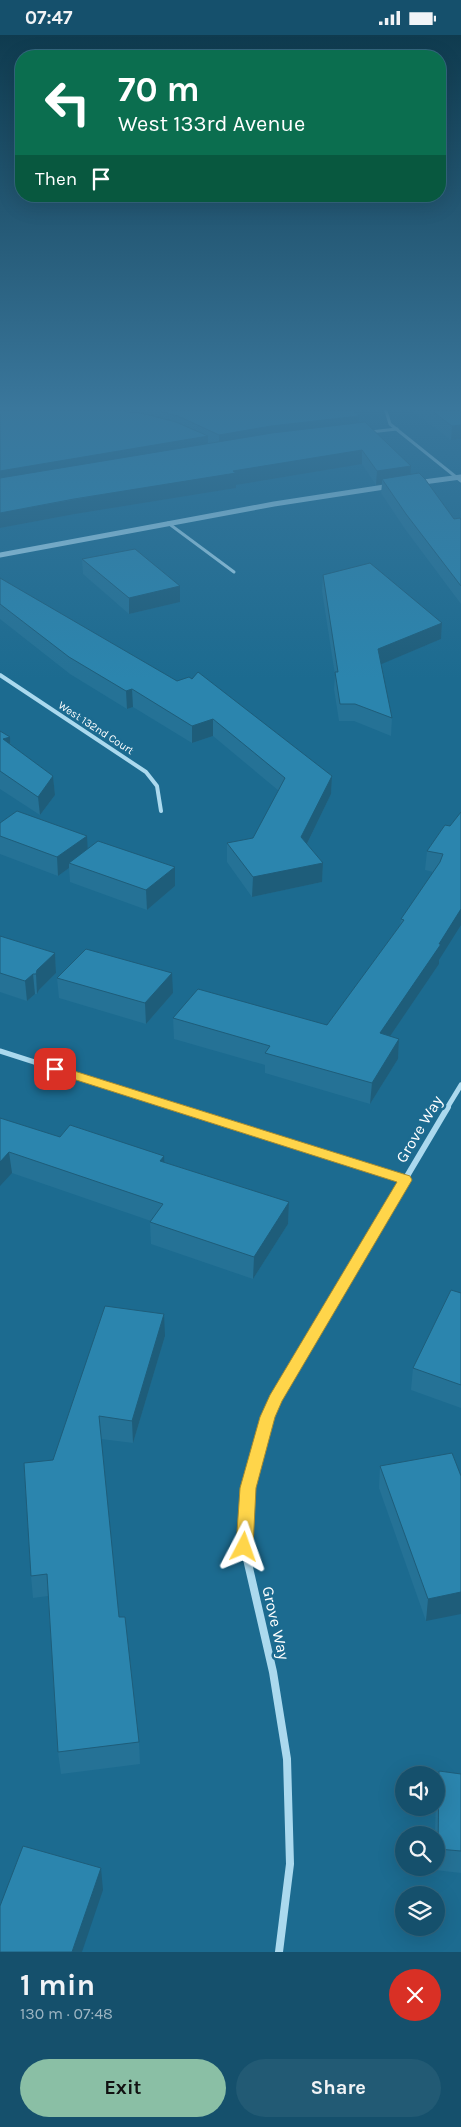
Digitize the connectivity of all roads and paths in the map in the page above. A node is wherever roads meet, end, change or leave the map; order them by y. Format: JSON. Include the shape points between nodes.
{"nodes":[{"id":1,"x":297,"y":500,"type":"edge"},
{"id":2,"x":168,"y":523,"type":"junction"},
{"id":3,"x":0,"y":555,"type":"edge"},
{"id":4,"x":234,"y":572,"type":"dead end"},
{"id":5,"x":0,"y":675,"type":"edge"},
{"id":6,"x":161,"y":811,"type":"dead end"},
{"id":7,"x":0,"y":1051,"type":"edge"},
{"id":8,"x":461,"y":1085,"type":"edge"},
{"id":9,"x":405,"y":1180,"type":"junction"},
{"id":10,"x":279,"y":1952,"type":"edge"}],
"edges":[{"from":1,"to":2,"type":"street"},
{"from":2,"to":3,"type":"street"},
{"from":2,"to":4,"type":"street"},
{"from":5,"to":6,"type":"street","name":"West 132nd Court","via":[[151,777],[160,788]]},
{"from":7,"to":9,"type":"street"},
{"from":8,"to":9,"type":"street","name":"Grove Way"},
{"from":9,"to":10,"type":"street","name":"Grove Way","via":[[275,1399],[248,1488],[244,1547],[273,1672],[286,1759],[290,1864]]}]}
